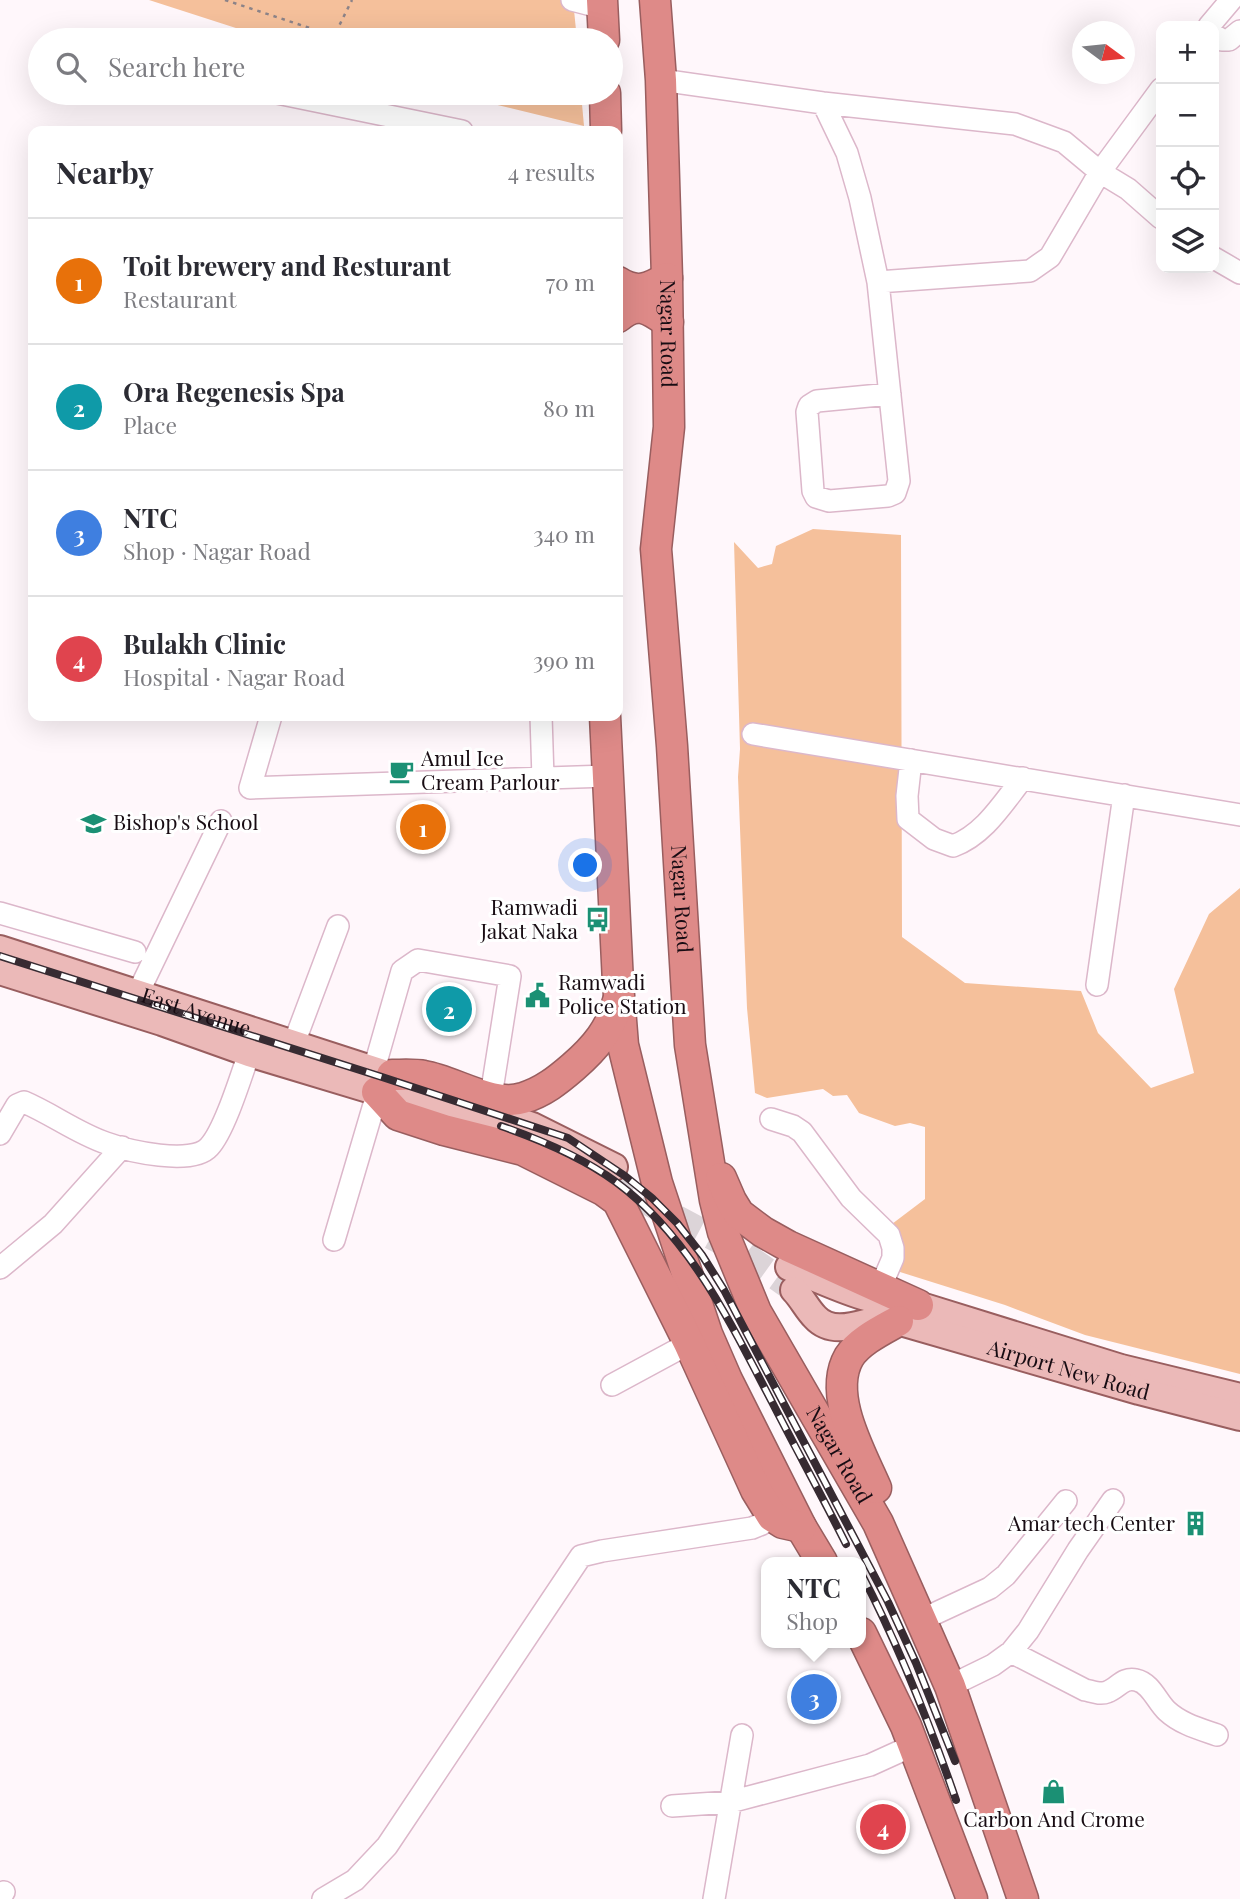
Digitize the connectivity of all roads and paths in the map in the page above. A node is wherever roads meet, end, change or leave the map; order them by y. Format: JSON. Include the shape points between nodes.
{"nodes":[{"id":1,"x":225,"y":0,"type":"edge"},
{"id":2,"x":352,"y":0,"type":"edge"},
{"id":3,"x":572,"y":0,"type":"edge"},
{"id":4,"x":655,"y":0,"type":"edge"},
{"id":5,"x":1231,"y":0,"type":"edge"},
{"id":6,"x":603,"y":4,"type":"edge"},
{"id":7,"x":1213,"y":21,"type":"edge"},
{"id":8,"x":310,"y":28,"type":"edge"},
{"id":9,"x":338,"y":28,"type":"edge"},
{"id":10,"x":604,"y":28,"type":"edge"},
{"id":11,"x":1240,"y":31,"type":"edge"},
{"id":12,"x":1219,"y":38,"type":"edge"},
{"id":13,"x":661,"y":80,"type":"junction"},
{"id":14,"x":1156,"y":96,"type":"edge"},
{"id":15,"x":823,"y":103,"type":"junction"},
{"id":16,"x":329,"y":105,"type":"edge"},
{"id":17,"x":605,"y":105,"type":"edge"},
{"id":18,"x":420,"y":126,"type":"edge"},
{"id":19,"x":606,"y":126,"type":"edge"},
{"id":20,"x":1100,"y":172,"type":"junction"},
{"id":21,"x":1156,"y":214,"type":"edge"},
{"id":22,"x":1219,"y":261,"type":"edge"},
{"id":23,"x":1240,"y":273,"type":"edge"},
{"id":24,"x":667,"y":278,"type":"junction"},
{"id":25,"x":878,"y":282,"type":"junction"},
{"id":26,"x":623,"y":284,"type":"edge"},
{"id":27,"x":623,"y":313,"type":"edge"},
{"id":28,"x":668,"y":322,"type":"junction"},
{"id":29,"x":890,"y":394,"type":"junction"},
{"id":30,"x":270,"y":721,"type":"edge"},
{"id":31,"x":541,"y":721,"type":"edge"},
{"id":32,"x":606,"y":721,"type":"edge"},
{"id":33,"x":753,"y":734,"type":"dead end"},
{"id":34,"x":911,"y":760,"type":"junction"},
{"id":35,"x":608,"y":776,"type":"junction"},
{"id":36,"x":543,"y":778,"type":"junction"},
{"id":37,"x":1023,"y":778,"type":"junction"},
{"id":38,"x":1124,"y":795,"type":"junction"},
{"id":39,"x":1240,"y":815,"type":"edge"},
{"id":40,"x":221,"y":821,"type":"dead end"},
{"id":41,"x":0,"y":913,"type":"edge"},
{"id":42,"x":338,"y":926,"type":"dead end"},
{"id":43,"x":0,"y":949,"type":"edge"},
{"id":44,"x":135,"y":952,"type":"dead end"},
{"id":45,"x":0,"y":971,"type":"edge"},
{"id":46,"x":1097,"y":985,"type":"dead end"},
{"id":47,"x":138,"y":993,"type":"junction"},
{"id":48,"x":619,"y":997,"type":"junction"},
{"id":49,"x":253,"y":1042,"type":"junction"},
{"id":50,"x":295,"y":1043,"type":"junction"},
{"id":51,"x":382,"y":1077,"type":"junction"},
{"id":52,"x":491,"y":1096,"type":"junction"},
{"id":53,"x":771,"y":1119,"type":"dead end"},
{"id":54,"x":0,"y":1134,"type":"edge"},
{"id":55,"x":704,"y":1136,"type":"junction"},
{"id":56,"x":122,"y":1147,"type":"junction"},
{"id":57,"x":611,"y":1174,"type":"tunnel mouth"},
{"id":58,"x":334,"y":1240,"type":"dead end"},
{"id":59,"x":3,"y":1260,"type":"edge"},
{"id":60,"x":881,"y":1286,"type":"junction"},
{"id":61,"x":908,"y":1313,"type":"junction"},
{"id":62,"x":698,"y":1339,"type":"junction"},
{"id":63,"x":612,"y":1385,"type":"dead end"},
{"id":64,"x":1240,"y":1397,"type":"edge"},
{"id":65,"x":1240,"y":1417,"type":"edge"},
{"id":66,"x":1113,"y":1500,"type":"dead end"},
{"id":67,"x":1066,"y":1501,"type":"dead end"},
{"id":68,"x":772,"y":1516,"type":"junction"},
{"id":69,"x":801,"y":1527,"type":"junction"},
{"id":70,"x":885,"y":1540,"type":"junction"},
{"id":71,"x":819,"y":1557,"type":"edge"},
{"id":72,"x":921,"y":1620,"type":"junction"},
{"id":73,"x":866,"y":1642,"type":"edge"},
{"id":74,"x":1011,"y":1652,"type":"junction"},
{"id":75,"x":950,"y":1686,"type":"junction"},
{"id":76,"x":742,"y":1735,"type":"dead end"},
{"id":77,"x":1217,"y":1735,"type":"dead end"},
{"id":78,"x":914,"y":1745,"type":"junction"},
{"id":79,"x":730,"y":1802,"type":"junction"},
{"id":80,"x":672,"y":1805,"type":"dead end"},
{"id":81,"x":327,"y":1898,"type":"edge"},
{"id":82,"x":714,"y":1899,"type":"edge"},
{"id":83,"x":972,"y":1899,"type":"edge"},
{"id":84,"x":1023,"y":1899,"type":"edge"}],
"edges":[{"from":1,"to":8,"type":"path"},
{"from":2,"to":9,"type":"path"},
{"from":3,"to":6,"type":"street"},
{"from":4,"to":13,"type":"highway","name":"Nagar Road"},
{"from":5,"to":7,"type":"street"},
{"from":6,"to":10,"type":"highway"},
{"from":11,"to":12,"type":"street","via":[[1229,40]]},
{"from":13,"to":15,"type":"street"},
{"from":13,"to":24,"type":"highway","name":"Nagar Road"},
{"from":14,"to":20,"type":"street"},
{"from":15,"to":20,"type":"street","via":[[1015,124],[1064,142]]},
{"from":15,"to":25,"type":"street","via":[[847,153]]},
{"from":16,"to":18,"type":"street"},
{"from":17,"to":19,"type":"highway"},
{"from":20,"to":21,"type":"street"},
{"from":20,"to":25,"type":"street","via":[[1050,257],[1030,271]]},
{"from":22,"to":23,"type":"street"},
{"from":24,"to":26,"type":"highway","via":[[639,291]]},
{"from":24,"to":28,"type":"highway","name":"Nagar Road"},
{"from":25,"to":29,"type":"street"},
{"from":27,"to":28,"type":"highway","via":[[639,307]]},
{"from":28,"to":55,"type":"highway","name":"Nagar Road","via":[[669,427],[656,549],[690,1045]]},
{"from":29,"to":29,"type":"street","via":[[899,481],[895,493],[829,501],[816,497],[809,406],[817,401]]},
{"from":30,"to":36,"type":"street","via":[[250,788]]},
{"from":31,"to":36,"type":"street"},
{"from":32,"to":35,"type":"highway"},
{"from":33,"to":34,"type":"street"},
{"from":34,"to":37,"type":"street"},
{"from":34,"to":37,"type":"street","via":[[908,819],[934,839],[953,846],[984,825]]},
{"from":35,"to":36,"type":"street"},
{"from":35,"to":48,"type":"highway"},
{"from":37,"to":38,"type":"street"},
{"from":38,"to":39,"type":"street"},
{"from":38,"to":46,"type":"street"},
{"from":40,"to":47,"type":"street"},
{"from":41,"to":44,"type":"street"},
{"from":42,"to":50,"type":"street"},
{"from":43,"to":47,"type":"main road","name":"East Avenue"},
{"from":45,"to":49,"type":"main road","name":"East Avenue","via":[[162,1022]]},
{"from":47,"to":49,"type":"main road","name":"East Avenue"},
{"from":48,"to":52,"type":"highway","via":[[601,1040],[550,1086],[522,1099]]},
{"from":48,"to":62,"type":"highway","via":[[623,1045]]},
{"from":49,"to":50,"type":"main road","name":"East Avenue"},
{"from":49,"to":51,"type":"main road","name":"East Avenue"},
{"from":49,"to":56,"type":"street","via":[[219,1133],[208,1149],[176,1157]]},
{"from":50,"to":51,"type":"main road","name":"East Avenue"},
{"from":51,"to":52,"type":"highway","via":[[425,1076]]},
{"from":51,"to":52,"type":"street","via":[[402,971],[410,964],[418,960],[510,976]]},
{"from":51,"to":57,"type":"main road"},
{"from":51,"to":58,"type":"street"},
{"from":51,"to":62,"type":"highway","via":[[398,1115],[523,1150],[618,1201]]},
{"from":53,"to":60,"type":"street","via":[[802,1132],[851,1198],[889,1235],[893,1258]]},
{"from":54,"to":56,"type":"street","via":[[17,1105],[24,1102]]},
{"from":55,"to":60,"type":"highway","via":[[731,1201],[749,1223],[788,1246]]},
{"from":55,"to":70,"type":"highway","name":"Nagar Road","via":[[723,1232],[756,1312]]},
{"from":56,"to":59,"type":"street","via":[[54,1224]]},
{"from":60,"to":61,"type":"highway"},
{"from":61,"to":61,"type":"main road","via":[[861,1296],[791,1279],[814,1316],[832,1327]]},
{"from":61,"to":64,"type":"main road","name":"Airport New Road"},
{"from":61,"to":65,"type":"main road","name":"Airport New Road","via":[[1139,1391]]},
{"from":61,"to":70,"type":"highway","via":[[850,1355],[842,1396],[879,1496]]},
{"from":62,"to":63,"type":"street"},
{"from":62,"to":68,"type":"highway","via":[[757,1490]]},
{"from":62,"to":69,"type":"highway","via":[[727,1380]]},
{"from":66,"to":74,"type":"street"},
{"from":67,"to":72,"type":"street","via":[[1006,1575],[990,1588]]},
{"from":68,"to":69,"type":"highway"},
{"from":68,"to":81,"type":"street","via":[[752,1528],[581,1556],[387,1846],[355,1880]]},
{"from":69,"to":71,"type":"highway"},
{"from":70,"to":72,"type":"highway","name":"Nagar Road"},
{"from":72,"to":75,"type":"highway","name":"Nagar Road"},
{"from":73,"to":78,"type":"highway"},
{"from":74,"to":75,"type":"street"},
{"from":74,"to":77,"type":"street","via":[[1096,1693],[1107,1692],[1124,1680],[1143,1682],[1166,1711]]},
{"from":75,"to":84,"type":"highway","name":"Nagar Road"},
{"from":76,"to":79,"type":"street"},
{"from":78,"to":79,"type":"street","via":[[870,1765]]},
{"from":78,"to":83,"type":"highway"},
{"from":79,"to":80,"type":"street"},
{"from":79,"to":82,"type":"street"}]}
